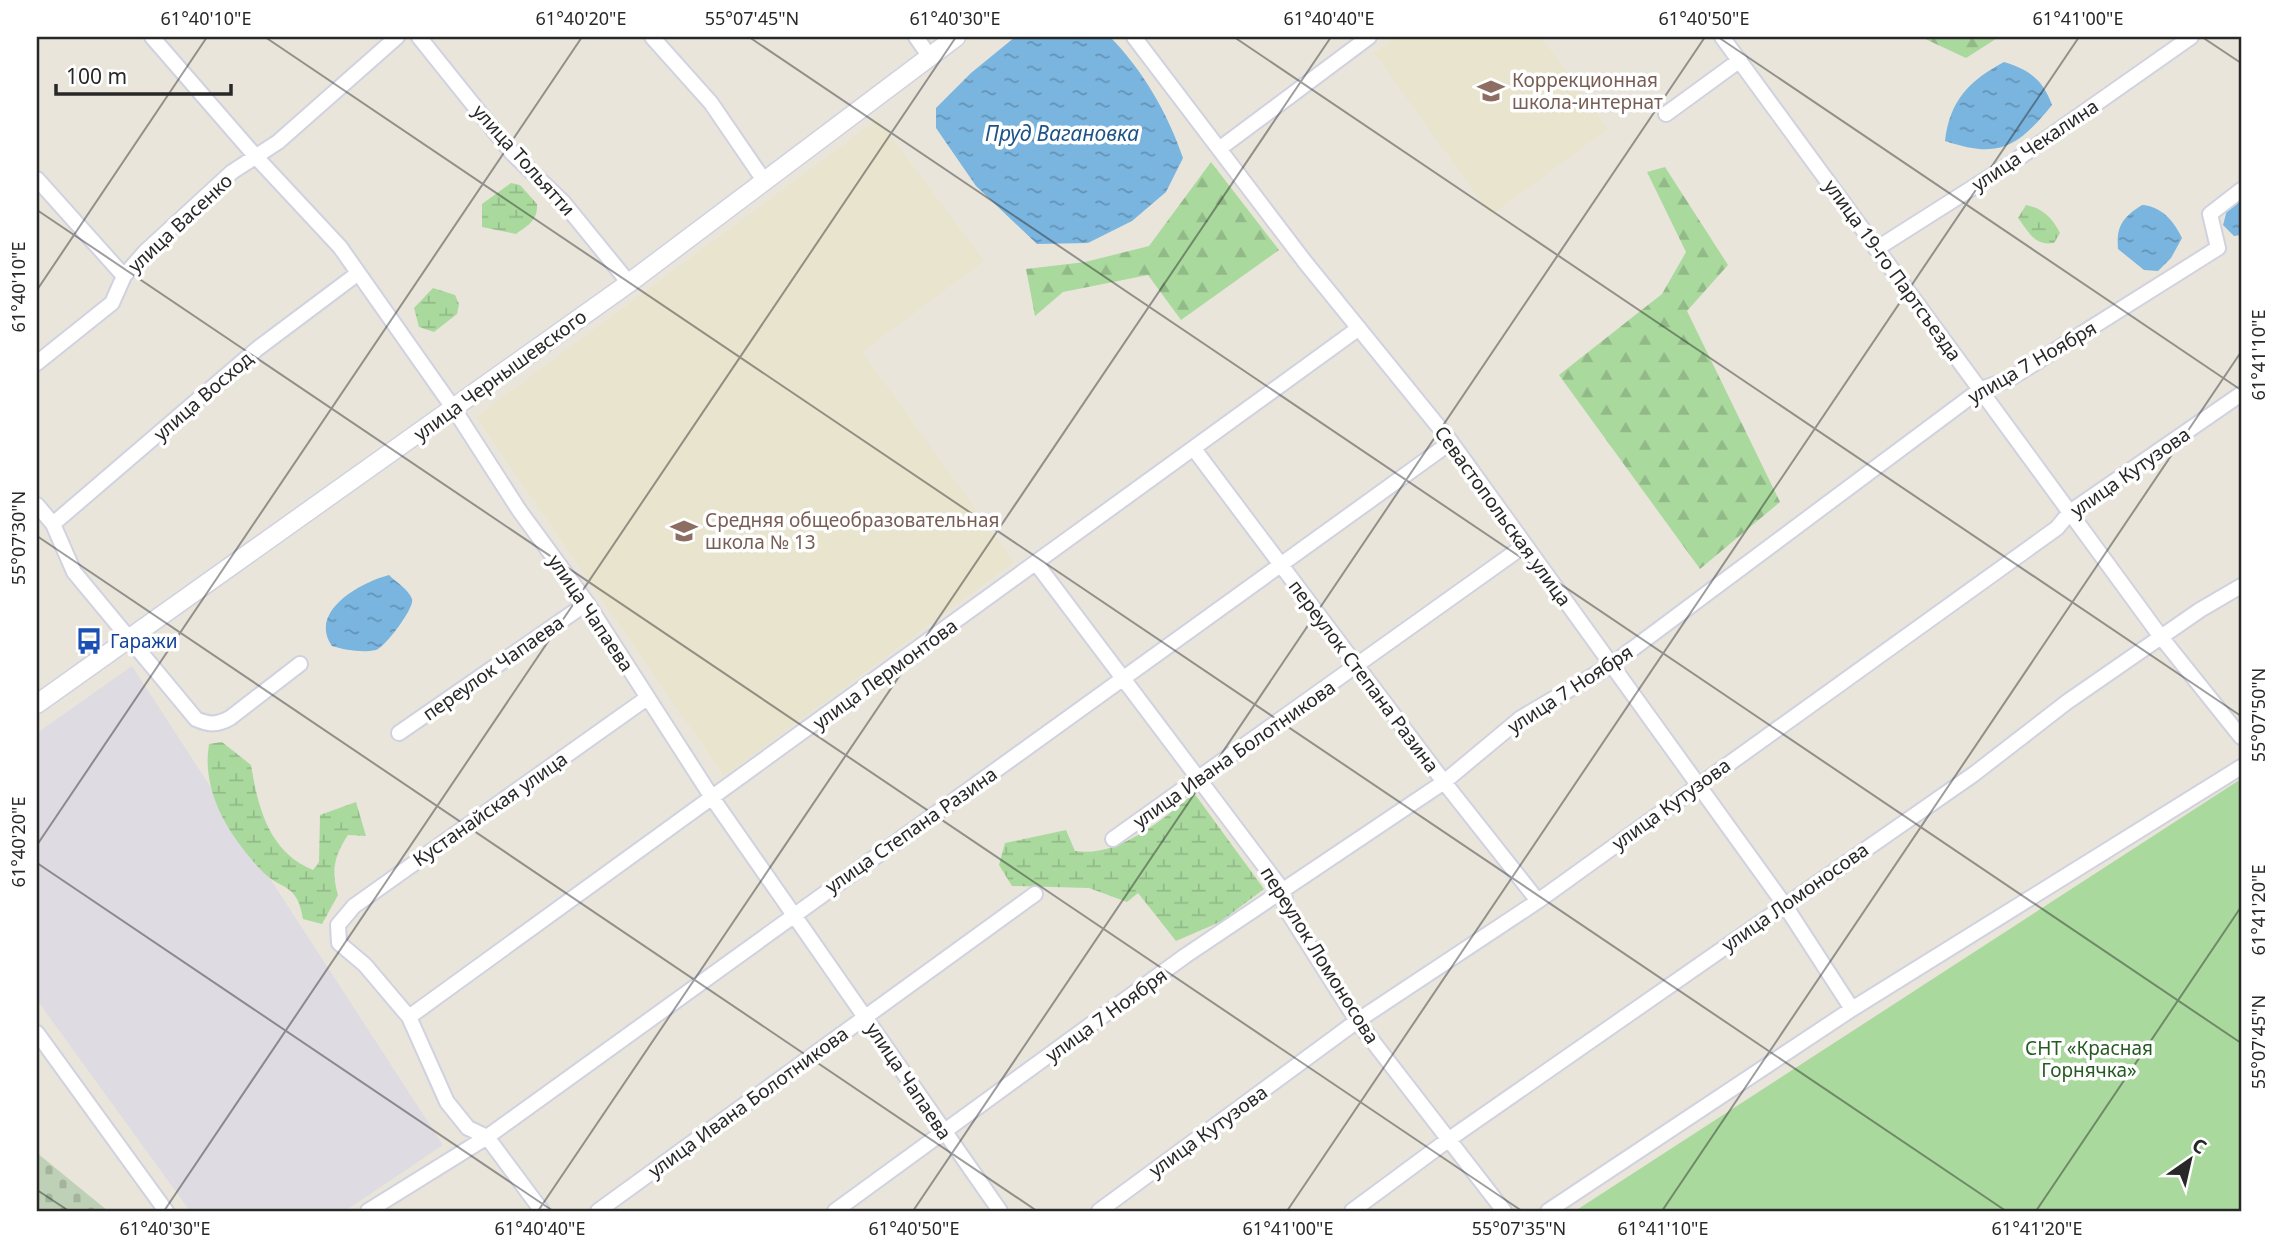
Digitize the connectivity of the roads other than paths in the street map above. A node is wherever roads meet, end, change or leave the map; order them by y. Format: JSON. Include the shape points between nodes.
{"nodes":[{"id":1,"x":152,"y":37,"type":"edge"},
{"id":2,"x":397,"y":37,"type":"edge"},
{"id":3,"x":419,"y":37,"type":"edge"},
{"id":4,"x":652,"y":37,"type":"edge"},
{"id":5,"x":916,"y":37,"type":"edge"},
{"id":6,"x":956,"y":37,"type":"edge"},
{"id":7,"x":1134,"y":37,"type":"edge"},
{"id":8,"x":1369,"y":37,"type":"edge"},
{"id":9,"x":1722,"y":37,"type":"edge"},
{"id":10,"x":2191,"y":37,"type":"edge"},
{"id":11,"x":930,"y":57,"type":"junction"},
{"id":12,"x":1740,"y":60,"type":"junction"},
{"id":13,"x":1666,"y":114,"type":"dead end"},
{"id":14,"x":1219,"y":149,"type":"junction"},
{"id":15,"x":257,"y":158,"type":"junction"},
{"id":16,"x":37,"y":179,"type":"edge"},
{"id":17,"x":765,"y":182,"type":"junction"},
{"id":18,"x":2241,"y":190,"type":"edge"},
{"id":19,"x":1876,"y":249,"type":"junction"},
{"id":20,"x":357,"y":274,"type":"junction"},
{"id":21,"x":124,"y":276,"type":"junction"},
{"id":22,"x":629,"y":283,"type":"junction"},
{"id":23,"x":1359,"y":328,"type":"junction"},
{"id":24,"x":37,"y":363,"type":"edge"},
{"id":25,"x":1981,"y":389,"type":"junction"},
{"id":26,"x":2241,"y":394,"type":"edge"},
{"id":27,"x":454,"y":409,"type":"junction"},
{"id":28,"x":1451,"y":442,"type":"junction"},
{"id":29,"x":1194,"y":449,"type":"junction"},
{"id":30,"x":37,"y":505,"type":"edge"},
{"id":31,"x":2070,"y":512,"type":"junction"},
{"id":32,"x":53,"y":524,"type":"junction"},
{"id":33,"x":1525,"y":545,"type":"junction"},
{"id":34,"x":1036,"y":563,"type":"junction"},
{"id":35,"x":1281,"y":565,"type":"junction"},
{"id":36,"x":2241,"y":586,"type":"edge"},
{"id":37,"x":587,"y":603,"type":"junction"},
{"id":38,"x":2161,"y":637,"type":"junction"},
{"id":39,"x":128,"y":638,"type":"junction"},
{"id":40,"x":300,"y":664,"type":"dead end"},
{"id":41,"x":1611,"y":665,"type":"junction"},
{"id":42,"x":1357,"y":667,"type":"junction"},
{"id":43,"x":1124,"y":678,"type":"junction"},
{"id":44,"x":647,"y":698,"type":"junction"},
{"id":45,"x":37,"y":704,"type":"edge"},
{"id":46,"x":399,"y":733,"type":"dead end"},
{"id":47,"x":2241,"y":737,"type":"edge"},
{"id":48,"x":2241,"y":767,"type":"edge"},
{"id":49,"x":1199,"y":778,"type":"junction"},
{"id":50,"x":1444,"y":782,"type":"junction"},
{"id":51,"x":1696,"y":785,"type":"junction"},
{"id":52,"x":713,"y":799,"type":"junction"},
{"id":53,"x":1113,"y":839,"type":"dead end"},
{"id":54,"x":1284,"y":892,"type":"junction"},
{"id":55,"x":1035,"y":894,"type":"dead end"},
{"id":56,"x":1538,"y":901,"type":"junction"},
{"id":57,"x":1784,"y":904,"type":"junction"},
{"id":58,"x":793,"y":914,"type":"junction"},
{"id":59,"x":1852,"y":1009,"type":"junction"},
{"id":60,"x":409,"y":1017,"type":"junction"},
{"id":61,"x":866,"y":1017,"type":"junction"},
{"id":62,"x":1357,"y":1021,"type":"junction"},
{"id":63,"x":37,"y":1033,"type":"edge"},
{"id":64,"x":945,"y":1134,"type":"junction"},
{"id":65,"x":487,"y":1137,"type":"junction"},
{"id":66,"x":1448,"y":1140,"type":"junction"},
{"id":67,"x":166,"y":1211,"type":"edge"},
{"id":68,"x":368,"y":1211,"type":"edge"},
{"id":69,"x":542,"y":1211,"type":"edge"},
{"id":70,"x":598,"y":1211,"type":"edge"},
{"id":71,"x":835,"y":1211,"type":"edge"},
{"id":72,"x":1000,"y":1211,"type":"edge"},
{"id":73,"x":1098,"y":1211,"type":"edge"},
{"id":74,"x":1352,"y":1211,"type":"edge"},
{"id":75,"x":1504,"y":1211,"type":"edge"},
{"id":76,"x":1548,"y":1211,"type":"edge"}],
"edges":[{"from":1,"to":15,"type":"street","name":"улица Чапаева"},
{"from":2,"to":15,"type":"street","name":"улица Васенко"},
{"from":3,"to":22,"type":"street","name":"улица Тольятти","via":[[512,153],[563,202]]},
{"from":4,"to":17,"type":"street","via":[[711,103]]},
{"from":5,"to":11,"type":"street"},
{"from":6,"to":11,"type":"street","name":"улица Чернышевского"},
{"from":7,"to":14,"type":"street","name":"Севастопольская улица"},
{"from":8,"to":14,"type":"street"},
{"from":9,"to":12,"type":"street","name":"улица 19-го Партсъезда"},
{"from":10,"to":19,"type":"street","name":"улица Чекалина","via":[[2013,162]]},
{"from":11,"to":17,"type":"street","name":"улица Чернышевского"},
{"from":12,"to":13,"type":"street"},
{"from":12,"to":19,"type":"street","name":"улица 19-го Партсъезда"},
{"from":14,"to":23,"type":"street","name":"Севастопольская улица"},
{"from":15,"to":20,"type":"street","name":"улица Чапаева","via":[[340,247]]},
{"from":15,"to":21,"type":"street","name":"улица Васенко","via":[[232,172]]},
{"from":16,"to":21,"type":"street"},
{"from":17,"to":22,"type":"street","name":"улица Чернышевского"},
{"from":18,"to":25,"type":"street","name":"улица 7 Ноября","via":[[2210,214],[2218,248],[2008,380]]},
{"from":19,"to":25,"type":"street","name":"улица 19-го Партсъезда"},
{"from":20,"to":27,"type":"street","name":"улица Чапаева"},
{"from":20,"to":32,"type":"street","name":"улица Восход","via":[[257,349]]},
{"from":21,"to":24,"type":"street","name":"улица Васенко","via":[[113,303]]},
{"from":22,"to":27,"type":"street","name":"улица Чернышевского"},
{"from":23,"to":28,"type":"street","name":"Севастопольская улица"},
{"from":23,"to":29,"type":"street","name":"улица Лермонтова"},
{"from":25,"to":31,"type":"street","name":"улица 19-го Партсъезда"},
{"from":25,"to":41,"type":"street","name":"улица 7 Ноября"},
{"from":26,"to":31,"type":"street","name":"улица Кутузова"},
{"from":27,"to":37,"type":"street","name":"улица Чапаева"},
{"from":27,"to":39,"type":"street","name":"улица Чернышевского"},
{"from":28,"to":33,"type":"street","name":"Севастопольская улица"},
{"from":28,"to":35,"type":"street","name":"улица Степана Разина"},
{"from":29,"to":34,"type":"street","name":"улица Лермонтова"},
{"from":29,"to":35,"type":"street","name":"переулок Степана Разина"},
{"from":30,"to":32,"type":"street"},
{"from":31,"to":38,"type":"street","name":"улица 19-го Партсъезда"},
{"from":31,"to":51,"type":"street","name":"улица Кутузова","via":[[2057,528]]},
{"from":32,"to":39,"type":"street","via":[[74,572]]},
{"from":33,"to":41,"type":"street","name":"Севастопольская улица"},
{"from":33,"to":42,"type":"street","name":"улица Ивана Болотникова"},
{"from":34,"to":43,"type":"street","name":"переулок Ломоносова"},
{"from":34,"to":52,"type":"street","name":"улица Лермонтова"},
{"from":35,"to":42,"type":"street","name":"переулок Степана Разина"},
{"from":35,"to":43,"type":"street","name":"улица Степана Разина"},
{"from":36,"to":38,"type":"street","name":"улица Ломоносова"},
{"from":37,"to":44,"type":"street","name":"улица Чапаева"},
{"from":37,"to":46,"type":"street","name":"переулок Чапаева"},
{"from":38,"to":47,"type":"street","name":"улица 19-го Партсъезда"},
{"from":38,"to":57,"type":"street","name":"улица Ломоносова","via":[[1974,774]]},
{"from":39,"to":40,"type":"street","via":[[187,712],[206,724],[230,718]]},
{"from":39,"to":45,"type":"street","name":"улица Чернышевского"},
{"from":41,"to":50,"type":"street","name":"улица 7 Ноября","via":[[1521,718]]},
{"from":41,"to":51,"type":"street","name":"Севастопольская улица"},
{"from":42,"to":49,"type":"street","name":"улица Ивана Болотникова"},
{"from":42,"to":50,"type":"street","name":"переулок Степана Разина"},
{"from":43,"to":49,"type":"street","name":"переулок Ломоносова"},
{"from":43,"to":58,"type":"street","name":"улица Степана Разина"},
{"from":44,"to":52,"type":"street","name":"улица Чапаева"},
{"from":44,"to":60,"type":"street","name":"Кустанайская улица","via":[[354,906],[338,925],[336,935],[344,950],[365,965]]},
{"from":48,"to":59,"type":"street"},
{"from":49,"to":53,"type":"street","name":"улица Ивана Болотникова"},
{"from":49,"to":54,"type":"street","name":"переулок Ломоносова"},
{"from":50,"to":54,"type":"street","name":"улица 7 Ноября"},
{"from":50,"to":56,"type":"street","name":"переулок Степана Разина"},
{"from":51,"to":56,"type":"street","name":"улица Кутузова"},
{"from":51,"to":57,"type":"street","name":"Севастопольская улица"},
{"from":52,"to":58,"type":"street","name":"улица Чапаева"},
{"from":52,"to":60,"type":"street","name":"улица Лермонтова"},
{"from":54,"to":62,"type":"street","name":"переулок Ломоносова","via":[[1286,909]]},
{"from":54,"to":64,"type":"street","name":"улица 7 Ноября","via":[[1185,956]]},
{"from":55,"to":61,"type":"street","name":"улица Ивана Болотникова"},
{"from":56,"to":62,"type":"street","name":"улица Кутузова"},
{"from":57,"to":59,"type":"street","name":"Севастопольская улица"},
{"from":57,"to":66,"type":"street","name":"улица Ломоносова"},
{"from":58,"to":61,"type":"street","name":"улица Чапаева"},
{"from":58,"to":65,"type":"street","name":"улица Степана Разина"},
{"from":59,"to":76,"type":"street"},
{"from":60,"to":65,"type":"street","via":[[447,1102],[468,1128]]},
{"from":61,"to":64,"type":"street","name":"улица Чапаева"},
{"from":61,"to":70,"type":"street","name":"улица Ивана Болотникова"},
{"from":62,"to":66,"type":"street","name":"переулок Ломоносова"},
{"from":62,"to":73,"type":"street","name":"улица Кутузова"},
{"from":63,"to":67,"type":"street"},
{"from":64,"to":71,"type":"street","name":"улица 7 Ноября"},
{"from":64,"to":72,"type":"street","name":"улица Чапаева"},
{"from":65,"to":68,"type":"street","name":"улица Степана Разина"},
{"from":65,"to":69,"type":"street"},
{"from":66,"to":74,"type":"street","name":"улица Ломоносова"},
{"from":66,"to":75,"type":"street","name":"переулок Ломоносова"}]}
